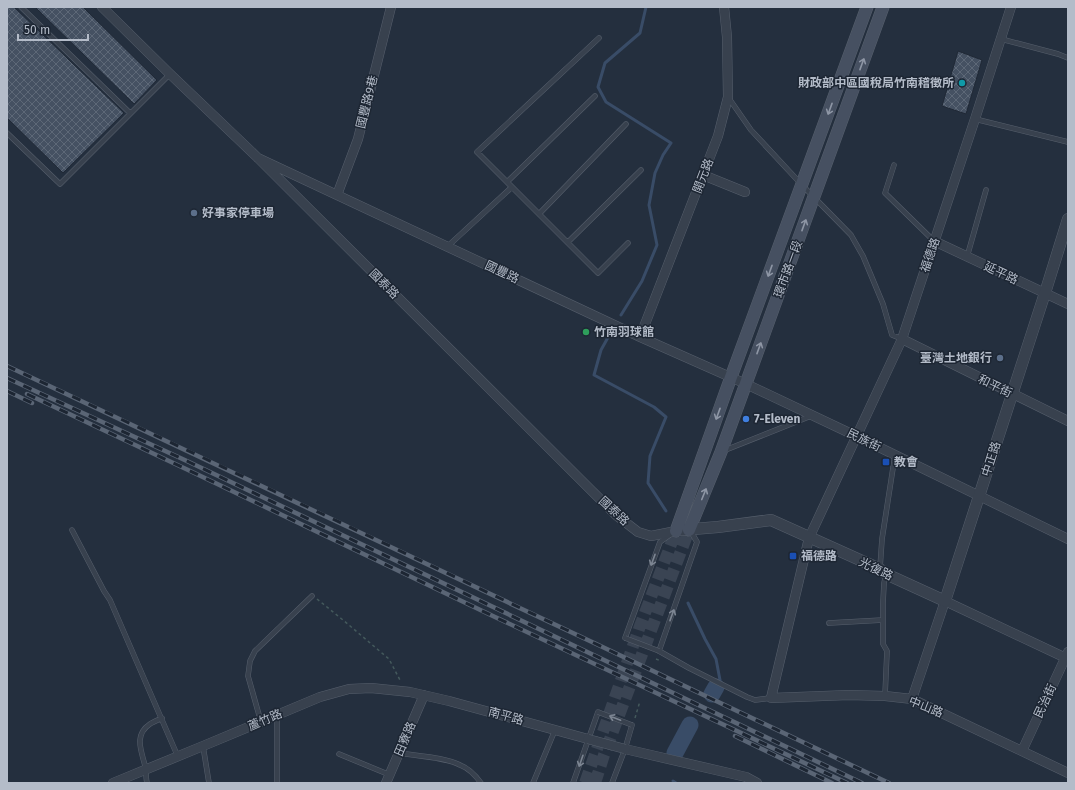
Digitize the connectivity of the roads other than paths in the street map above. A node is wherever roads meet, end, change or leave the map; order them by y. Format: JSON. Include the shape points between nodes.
{"nodes":[{"id":1,"x":21,"y":7,"type":"edge"},
{"id":2,"x":102,"y":7,"type":"edge"},
{"id":3,"x":391,"y":7,"type":"edge"},
{"id":4,"x":724,"y":7,"type":"edge"},
{"id":5,"x":867,"y":7,"type":"edge"},
{"id":6,"x":883,"y":7,"type":"edge"},
{"id":7,"x":1011,"y":7,"type":"edge"},
{"id":8,"x":599,"y":38,"type":"dead end"},
{"id":9,"x":1000,"y":39,"type":"junction"},
{"id":10,"x":1068,"y":58,"type":"edge"},
{"id":11,"x":170,"y":74,"type":"junction"},
{"id":12,"x":837,"y":89,"type":"junction"},
{"id":13,"x":851,"y":94,"type":"junction"},
{"id":14,"x":595,"y":96,"type":"dead end"},
{"id":15,"x":728,"y":97,"type":"junction"},
{"id":16,"x":130,"y":113,"type":"junction"},
{"id":17,"x":975,"y":119,"type":"junction"},
{"id":18,"x":626,"y":124,"type":"dead end"},
{"id":19,"x":7,"y":133,"type":"edge"},
{"id":20,"x":1068,"y":142,"type":"edge"},
{"id":21,"x":258,"y":158,"type":"junction"},
{"id":22,"x":894,"y":165,"type":"dead end"},
{"id":23,"x":641,"y":170,"type":"dead end"},
{"id":24,"x":703,"y":175,"type":"junction"},
{"id":25,"x":508,"y":182,"type":"junction"},
{"id":26,"x":802,"y":185,"type":"junction"},
{"id":27,"x":512,"y":187,"type":"junction"},
{"id":28,"x":986,"y":190,"type":"dead end"},
{"id":29,"x":745,"y":192,"type":"dead end"},
{"id":30,"x":337,"y":195,"type":"junction"},
{"id":31,"x":814,"y":197,"type":"junction"},
{"id":32,"x":539,"y":214,"type":"junction"},
{"id":33,"x":1068,"y":219,"type":"edge"},
{"id":34,"x":934,"y":241,"type":"junction"},
{"id":35,"x":568,"y":242,"type":"junction"},
{"id":36,"x":628,"y":243,"type":"dead end"},
{"id":37,"x":448,"y":246,"type":"junction"},
{"id":38,"x":967,"y":257,"type":"junction"},
{"id":39,"x":1045,"y":294,"type":"junction"},
{"id":40,"x":1068,"y":304,"type":"edge"},
{"id":41,"x":640,"y":336,"type":"junction"},
{"id":42,"x":902,"y":339,"type":"junction"},
{"id":43,"x":731,"y":377,"type":"junction"},
{"id":44,"x":746,"y":384,"type":"junction"},
{"id":45,"x":1012,"y":394,"type":"junction"},
{"id":46,"x":811,"y":416,"type":"junction"},
{"id":47,"x":1068,"y":420,"type":"edge"},
{"id":48,"x":856,"y":436,"type":"junction"},
{"id":49,"x":721,"y":452,"type":"junction"},
{"id":50,"x":895,"y":455,"type":"junction"},
{"id":51,"x":979,"y":496,"type":"junction"},
{"id":52,"x":72,"y":530,"type":"dead end"},
{"id":53,"x":690,"y":530,"type":"junction"},
{"id":54,"x":676,"y":531,"type":"junction"},
{"id":55,"x":809,"y":538,"type":"junction"},
{"id":56,"x":1068,"y":539,"type":"edge"},
{"id":57,"x":883,"y":571,"type":"junction"},
{"id":58,"x":312,"y":596,"type":"road end"},
{"id":59,"x":945,"y":601,"type":"junction"},
{"id":60,"x":882,"y":620,"type":"junction"},
{"id":61,"x":829,"y":623,"type":"dead end"},
{"id":62,"x":659,"y":651,"type":"junction"},
{"id":63,"x":1067,"y":656,"type":"edge"},
{"id":64,"x":424,"y":695,"type":"junction"},
{"id":65,"x":885,"y":696,"type":"junction"},
{"id":66,"x":772,"y":698,"type":"junction"},
{"id":67,"x":912,"y":699,"type":"junction"},
{"id":68,"x":277,"y":715,"type":"junction"},
{"id":69,"x":162,"y":718,"type":"junction"},
{"id":70,"x":261,"y":722,"type":"junction"},
{"id":71,"x":555,"y":730,"type":"junction"},
{"id":72,"x":588,"y":739,"type":"junction"},
{"id":73,"x":203,"y":746,"type":"junction"},
{"id":74,"x":625,"y":749,"type":"junction"},
{"id":75,"x":1022,"y":751,"type":"junction"},
{"id":76,"x":399,"y":753,"type":"junction"},
{"id":77,"x":339,"y":754,"type":"dead end"},
{"id":78,"x":178,"y":757,"type":"junction"},
{"id":79,"x":146,"y":770,"type":"junction"},
{"id":80,"x":1068,"y":773,"type":"edge"},
{"id":81,"x":388,"y":779,"type":"edge"},
{"id":82,"x":113,"y":783,"type":"edge"},
{"id":83,"x":147,"y":783,"type":"edge"},
{"id":84,"x":209,"y":783,"type":"edge"},
{"id":85,"x":277,"y":783,"type":"edge"},
{"id":86,"x":481,"y":783,"type":"edge"},
{"id":87,"x":533,"y":783,"type":"edge"},
{"id":88,"x":573,"y":783,"type":"edge"},
{"id":89,"x":612,"y":783,"type":"edge"},
{"id":90,"x":757,"y":783,"type":"edge"}],
"edges":[{"from":1,"to":16,"type":"lane"},
{"from":2,"to":11,"type":"street","name":"國泰路"},
{"from":3,"to":30,"type":"street","name":"國豐路9巷","via":[[358,140]]},
{"from":4,"to":15,"type":"street","name":"開元路"},
{"from":5,"to":12,"type":"main road","name":"環市路一段"},
{"from":13,"to":6,"type":"main road","name":"環市路一段","one_way":true},
{"from":7,"to":9,"type":"street","name":"福德路"},
{"from":8,"to":25,"type":"lane","via":[[477,152]]},
{"from":9,"to":10,"type":"lane"},
{"from":9,"to":17,"type":"street","name":"福德路"},
{"from":11,"to":16,"type":"lane"},
{"from":11,"to":21,"type":"street","name":"國泰路"},
{"from":12,"to":13,"type":"main road"},
{"from":12,"to":26,"type":"main road","name":"環市路一段","one_way":true},
{"from":13,"to":31,"type":"main road","name":"環市路一段"},
{"from":14,"to":25,"type":"lane"},
{"from":15,"to":24,"type":"street","name":"開元路","via":[[718,136]]},
{"from":15,"to":26,"type":"lane","via":[[751,130]]},
{"from":16,"to":19,"type":"lane","via":[[60,184]]},
{"from":17,"to":20,"type":"lane"},
{"from":17,"to":34,"type":"street","name":"福德路"},
{"from":18,"to":32,"type":"lane"},
{"from":21,"to":30,"type":"street","name":"國豐路"},
{"from":21,"to":54,"type":"street","name":"國泰路","via":[[616,515],[638,532],[651,536]]},
{"from":22,"to":34,"type":"lane","via":[[885,193]]},
{"from":23,"to":35,"type":"lane"},
{"from":24,"to":29,"type":"street"},
{"from":24,"to":41,"type":"street","name":"開元路"},
{"from":25,"to":27,"type":"lane"},
{"from":26,"to":31,"type":"lane"},
{"from":26,"to":43,"type":"main road","name":"環市路一段","one_way":true},
{"from":27,"to":32,"type":"lane"},
{"from":27,"to":37,"type":"lane"},
{"from":28,"to":38,"type":"lane"},
{"from":30,"to":37,"type":"street","name":"國豐路"},
{"from":31,"to":42,"type":"lane","via":[[851,235],[863,256],[883,304],[892,335]]},
{"from":44,"to":31,"type":"main road","name":"環市路一段","one_way":true},
{"from":32,"to":35,"type":"lane"},
{"from":33,"to":39,"type":"street","name":"中正路"},
{"from":34,"to":38,"type":"street","name":"延平路"},
{"from":34,"to":42,"type":"street","name":"福德路"},
{"from":35,"to":36,"type":"lane","via":[[598,272]]},
{"from":37,"to":41,"type":"street","name":"國豐路"},
{"from":38,"to":39,"type":"street","name":"延平路"},
{"from":39,"to":40,"type":"street","name":"延平路"},
{"from":39,"to":45,"type":"street","name":"中正路"},
{"from":41,"to":43,"type":"street","name":"國豐路"},
{"from":42,"to":45,"type":"street","name":"和平街"},
{"from":42,"to":48,"type":"street","name":"福德路"},
{"from":43,"to":44,"type":"street","name":"國豐路"},
{"from":43,"to":54,"type":"main road","name":"環市路一段","one_way":true},
{"from":44,"to":46,"type":"street","name":"民族街"},
{"from":44,"to":49,"type":"main road","name":"環市路一段"},
{"from":45,"to":47,"type":"street","name":"和平街"},
{"from":45,"to":51,"type":"street","name":"中正路"},
{"from":46,"to":48,"type":"street","name":"民族街"},
{"from":46,"to":49,"type":"lane"},
{"from":48,"to":50,"type":"street","name":"民族街"},
{"from":48,"to":55,"type":"street","name":"福德路"},
{"from":53,"to":49,"type":"main road","name":"環市路一段","one_way":true},
{"from":50,"to":51,"type":"street","name":"民族街"},
{"from":50,"to":57,"type":"lane","via":[[882,539]]},
{"from":51,"to":56,"type":"street","name":"民族街"},
{"from":51,"to":59,"type":"street","name":"中正路"},
{"from":52,"to":69,"type":"lane","via":[[110,600]]},
{"from":53,"to":54,"type":"street","name":"光復路"},
{"from":53,"to":55,"type":"street","name":"光復路","via":[[771,520]]},
{"from":62,"to":53,"type":"lane","one_way":true,"via":[[697,542]]},
{"from":54,"to":62,"type":"lane","one_way":true,"bridge":true,"via":[[660,542],[625,638]]},
{"from":55,"to":57,"type":"street","name":"光復路"},
{"from":55,"to":66,"type":"street","name":"福德路"},
{"from":57,"to":59,"type":"street","name":"光復路"},
{"from":57,"to":60,"type":"lane"},
{"from":58,"to":70,"type":"lane","via":[[255,652],[250,661],[248,676]]},
{"from":59,"to":63,"type":"street","name":"光復路"},
{"from":59,"to":67,"type":"street","name":"中正路"},
{"from":60,"to":61,"type":"lane"},
{"from":60,"to":65,"type":"lane","via":[[883,644],[887,651]]},
{"from":62,"to":66,"type":"lane","via":[[747,697],[755,700]]},
{"from":63,"to":75,"type":"street","name":"民治街"},
{"from":64,"to":68,"type":"street","name":"蘆竹路","via":[[371,688],[349,690],[320,697]]},
{"from":64,"to":71,"type":"street","name":"南平路"},
{"from":64,"to":76,"type":"street","name":"田寮路"},
{"from":65,"to":66,"type":"street","name":"中山路"},
{"from":65,"to":67,"type":"street","name":"中山路"},
{"from":67,"to":75,"type":"street","name":"中山路"},
{"from":68,"to":70,"type":"street","name":"蘆竹路"},
{"from":68,"to":85,"type":"lane"},
{"from":69,"to":78,"type":"lane"},
{"from":69,"to":79,"type":"lane","via":[[150,724],[140,739],[139,746]]},
{"from":70,"to":73,"type":"street","name":"蘆竹路"},
{"from":71,"to":72,"type":"street","name":"南平路"},
{"from":71,"to":87,"type":"lane"},
{"from":72,"to":74,"type":"street","name":"南平路","bridge":true},
{"from":74,"to":72,"type":"lane","one_way":true,"bridge":true,"via":[[632,725],[598,712]]},
{"from":72,"to":88,"type":"lane","one_way":true},
{"from":73,"to":78,"type":"street","name":"蘆竹路"},
{"from":73,"to":84,"type":"lane"},
{"from":74,"to":89,"type":"lane"},
{"from":74,"to":90,"type":"street","via":[[746,777]]},
{"from":75,"to":80,"type":"street","name":"中山路"},
{"from":76,"to":81,"type":"street","name":"田寮路"},
{"from":76,"to":86,"type":"lane","via":[[456,763]]},
{"from":77,"to":81,"type":"lane"},
{"from":78,"to":79,"type":"street","name":"蘆竹路"},
{"from":79,"to":82,"type":"street","name":"蘆竹路"},
{"from":79,"to":83,"type":"lane"}]}
